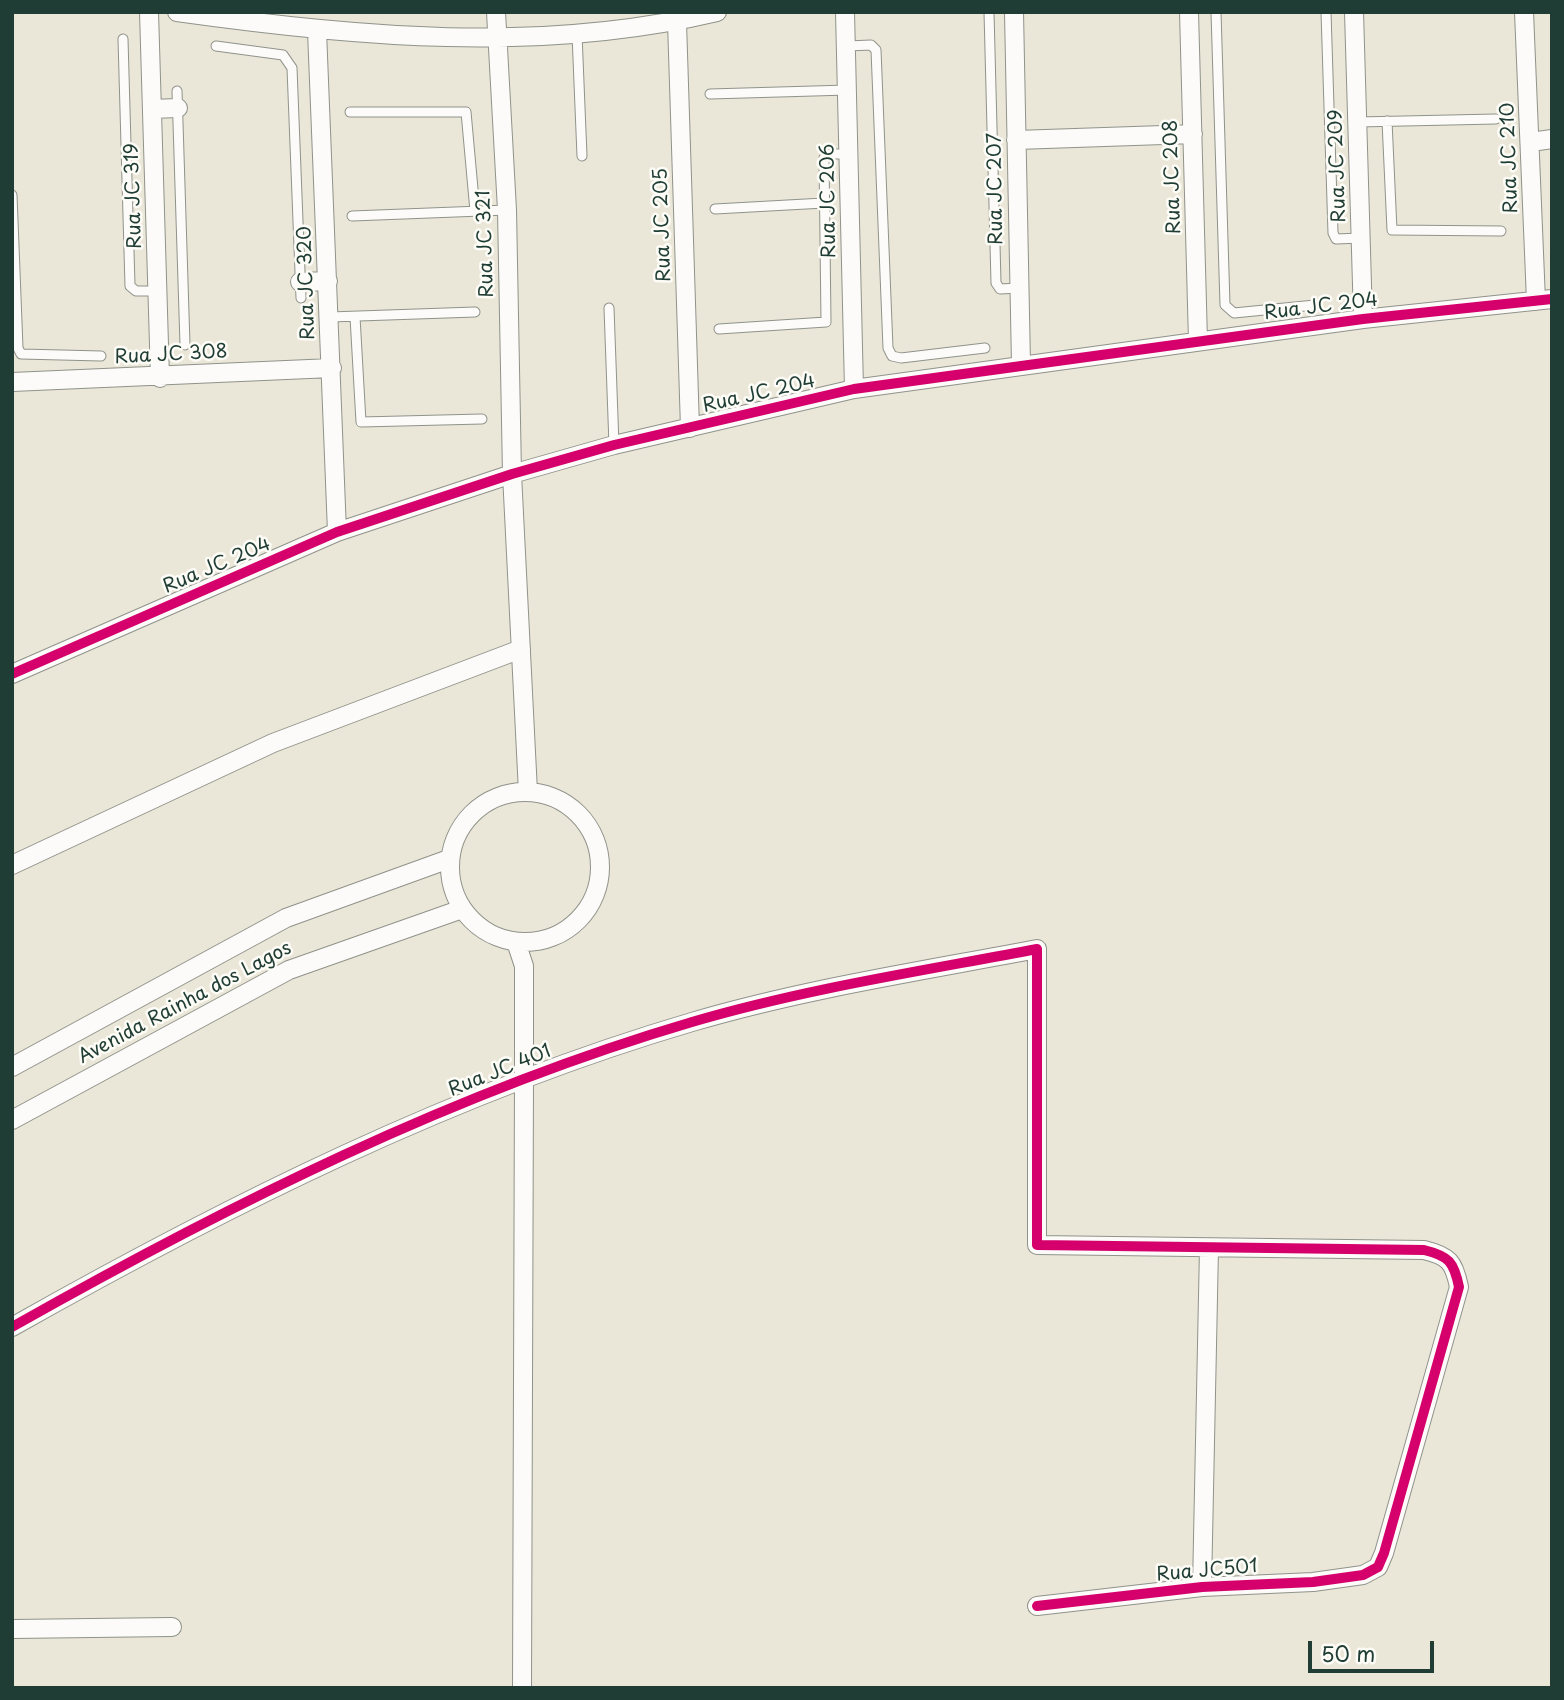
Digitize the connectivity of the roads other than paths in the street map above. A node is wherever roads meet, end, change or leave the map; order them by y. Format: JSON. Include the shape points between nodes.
{"nodes":[{"id":1,"x":149,"y":12,"type":"edge"},
{"id":2,"x":177,"y":12,"type":"edge"},
{"id":3,"x":496,"y":12,"type":"edge"},
{"id":4,"x":717,"y":12,"type":"edge"},
{"id":5,"x":845,"y":12,"type":"edge"},
{"id":6,"x":989,"y":12,"type":"edge"},
{"id":7,"x":1014,"y":12,"type":"edge"},
{"id":8,"x":1189,"y":12,"type":"edge"},
{"id":9,"x":1216,"y":12,"type":"edge"},
{"id":10,"x":1325,"y":12,"type":"edge"},
{"id":11,"x":1354,"y":12,"type":"edge"},
{"id":12,"x":1524,"y":12,"type":"edge"},
{"id":13,"x":296,"y":20,"type":"edge"},
{"id":14,"x":677,"y":22,"type":"junction"},
{"id":15,"x":317,"y":31,"type":"junction"},
{"id":16,"x":577,"y":34,"type":"junction"},
{"id":17,"x":497,"y":37,"type":"junction"},
{"id":18,"x":123,"y":38,"type":"dead end"},
{"id":19,"x":216,"y":46,"type":"dead end"},
{"id":20,"x":847,"y":46,"type":"junction"},
{"id":21,"x":848,"y":90,"type":"junction"},
{"id":22,"x":710,"y":94,"type":"dead end"},
{"id":23,"x":178,"y":100,"type":"joint"},
{"id":24,"x":152,"y":109,"type":"junction"},
{"id":25,"x":349,"y":113,"type":"dead end"},
{"id":26,"x":1496,"y":120,"type":"dead end"},
{"id":27,"x":1387,"y":121,"type":"junction"},
{"id":28,"x":1359,"y":122,"type":"junction"},
{"id":29,"x":1192,"y":134,"type":"junction"},
{"id":30,"x":1552,"y":139,"type":"edge"},
{"id":31,"x":1016,"y":140,"type":"junction"},
{"id":32,"x":1531,"y":142,"type":"junction"},
{"id":33,"x":849,"y":154,"type":"junction"},
{"id":34,"x":582,"y":156,"type":"dead end"},
{"id":35,"x":12,"y":195,"type":"edge"},
{"id":36,"x":824,"y":204,"type":"junction"},
{"id":37,"x":715,"y":209,"type":"dead end"},
{"id":38,"x":507,"y":210,"type":"junction"},
{"id":39,"x":475,"y":211,"type":"junction"},
{"id":40,"x":352,"y":216,"type":"dead end"},
{"id":41,"x":1502,"y":231,"type":"dead end"},
{"id":42,"x":1361,"y":238,"type":"junction"},
{"id":43,"x":328,"y":281,"type":"junction"},
{"id":44,"x":1019,"y":288,"type":"junction"},
{"id":45,"x":301,"y":290,"type":"joint"},
{"id":46,"x":158,"y":291,"type":"junction"},
{"id":47,"x":1544,"y":300,"type":"edge"},
{"id":48,"x":1315,"y":305,"type":"dead end"},
{"id":49,"x":609,"y":308,"type":"dead end"},
{"id":50,"x":475,"y":312,"type":"dead end"},
{"id":51,"x":330,"y":317,"type":"junction"},
{"id":52,"x":355,"y":317,"type":"junction"},
{"id":53,"x":1363,"y":318,"type":"junction"},
{"id":54,"x":719,"y":329,"type":"dead end"},
{"id":55,"x":1198,"y":341,"type":"junction"},
{"id":56,"x":186,"y":345,"type":"dead end"},
{"id":57,"x":985,"y":348,"type":"dead end"},
{"id":58,"x":101,"y":356,"type":"dead end"},
{"id":59,"x":1021,"y":365,"type":"junction"},
{"id":60,"x":332,"y":368,"type":"junction"},
{"id":61,"x":160,"y":378,"type":"junction"},
{"id":62,"x":12,"y":382,"type":"edge"},
{"id":63,"x":854,"y":389,"type":"junction"},
{"id":64,"x":482,"y":419,"type":"dead end"},
{"id":65,"x":690,"y":428,"type":"junction"},
{"id":66,"x":614,"y":445,"type":"junction"},
{"id":67,"x":512,"y":474,"type":"junction"},
{"id":68,"x":337,"y":532,"type":"junction"},
{"id":69,"x":521,"y":649,"type":"junction"},
{"id":70,"x":12,"y":674,"type":"edge"},
{"id":71,"x":528,"y":792,"type":"junction"},
{"id":72,"x":449,"y":859,"type":"junction"},
{"id":73,"x":12,"y":865,"type":"edge"},
{"id":74,"x":461,"y":909,"type":"junction"},
{"id":75,"x":516,"y":942,"type":"junction"},
{"id":76,"x":12,"y":1067,"type":"edge"},
{"id":77,"x":524,"y":1077,"type":"junction"},
{"id":78,"x":12,"y":1120,"type":"edge"},
{"id":79,"x":1209,"y":1248,"type":"junction"},
{"id":80,"x":12,"y":1327,"type":"edge"},
{"id":81,"x":1202,"y":1587,"type":"junction"},
{"id":82,"x":1037,"y":1605,"type":"dead end"},
{"id":83,"x":172,"y":1627,"type":"dead end"},
{"id":84,"x":12,"y":1629,"type":"edge"},
{"id":85,"x":522,"y":1688,"type":"edge"}],
"edges":[{"from":1,"to":24,"type":"street","name":"Rua JC 319"},
{"from":2,"to":13,"type":"street"},
{"from":3,"to":17,"type":"street","name":"Rua JC 321"},
{"from":4,"to":14,"type":"street"},
{"from":5,"to":20,"type":"street","name":"Rua JC 206"},
{"from":6,"to":44,"type":"lane","via":[[996,283],[1000,289]]},
{"from":7,"to":31,"type":"street","name":"Rua JC 207"},
{"from":8,"to":29,"type":"street","name":"Rua JC 208"},
{"from":9,"to":48,"type":"lane","via":[[1225,305],[1234,313]]},
{"from":10,"to":42,"type":"lane","via":[[1333,233],[1336,239]]},
{"from":11,"to":28,"type":"street","name":"Rua JC 209"},
{"from":12,"to":32,"type":"street","name":"Rua JC 210"},
{"from":13,"to":15,"type":"street"},
{"from":14,"to":16,"type":"street"},
{"from":14,"to":65,"type":"street","name":"Rua JC 205"},
{"from":15,"to":17,"type":"street"},
{"from":15,"to":43,"type":"street","name":"Rua JC 320"},
{"from":16,"to":17,"type":"street"},
{"from":16,"to":34,"type":"lane"},
{"from":17,"to":38,"type":"street","name":"Rua JC 321"},
{"from":18,"to":46,"type":"lane","via":[[130,286],[136,291]]},
{"from":19,"to":45,"type":"lane","via":[[283,55],[292,68]]},
{"from":20,"to":21,"type":"street","name":"Rua JC 206"},
{"from":20,"to":57,"type":"lane","via":[[871,45],[876,50],[888,348],[892,356],[901,358]]},
{"from":21,"to":22,"type":"lane"},
{"from":21,"to":33,"type":"street","name":"Rua JC 206"},
{"from":23,"to":24,"type":"street"},
{"from":23,"to":56,"type":"lane"},
{"from":24,"to":46,"type":"street","name":"Rua JC 319"},
{"from":25,"to":39,"type":"lane","via":[[466,113]]},
{"from":26,"to":27,"type":"lane"},
{"from":27,"to":28,"type":"lane"},
{"from":27,"to":41,"type":"lane","via":[[1392,230]]},
{"from":28,"to":42,"type":"street","name":"Rua JC 209"},
{"from":29,"to":31,"type":"street"},
{"from":29,"to":55,"type":"street","name":"Rua JC 208"},
{"from":30,"to":32,"type":"street"},
{"from":31,"to":44,"type":"street","name":"Rua JC 207"},
{"from":32,"to":47,"type":"street","name":"Rua JC 210"},
{"from":33,"to":36,"type":"lane","via":[[825,155]]},
{"from":33,"to":63,"type":"street","name":"Rua JC 206"},
{"from":35,"to":58,"type":"lane","via":[[21,354]]},
{"from":36,"to":37,"type":"lane"},
{"from":36,"to":54,"type":"lane","via":[[826,322]]},
{"from":38,"to":39,"type":"lane"},
{"from":38,"to":67,"type":"street","name":"Rua JC 321"},
{"from":39,"to":40,"type":"lane"},
{"from":42,"to":53,"type":"street","name":"Rua JC 209"},
{"from":43,"to":45,"type":"street"},
{"from":43,"to":51,"type":"street","name":"Rua JC 320"},
{"from":44,"to":59,"type":"street","name":"Rua JC 207"},
{"from":46,"to":61,"type":"street","name":"Rua JC 319"},
{"from":47,"to":53,"type":"street","name":"Rua JC 204"},
{"from":49,"to":66,"type":"lane"},
{"from":50,"to":52,"type":"lane"},
{"from":51,"to":52,"type":"lane"},
{"from":51,"to":60,"type":"street","name":"Rua JC 320"},
{"from":52,"to":64,"type":"lane","via":[[361,422]]},
{"from":53,"to":55,"type":"street","name":"Rua JC 204"},
{"from":55,"to":59,"type":"street","name":"Rua JC 204"},
{"from":59,"to":63,"type":"street","name":"Rua JC 204"},
{"from":60,"to":61,"type":"street","name":"Rua JC 308"},
{"from":60,"to":68,"type":"street","name":"Rua JC 320"},
{"from":61,"to":62,"type":"street","name":"Rua JC 308"},
{"from":63,"to":65,"type":"street","name":"Rua JC 204"},
{"from":65,"to":66,"type":"street","name":"Rua JC 204"},
{"from":66,"to":67,"type":"street","name":"Rua JC 204"},
{"from":67,"to":68,"type":"street","name":"Rua JC 204"},
{"from":67,"to":69,"type":"street","name":"Rua JC 321"},
{"from":68,"to":70,"type":"street","name":"Rua JC 204"},
{"from":69,"to":71,"type":"street","name":"Rua JC 321"},
{"from":69,"to":73,"type":"street","via":[[273,743]]},
{"from":71,"to":72,"type":"street","via":[[502,795],[476,809],[458,831]]},
{"from":71,"to":75,"type":"street","via":[[560,800],[583,818],[595,839],[600,863],[595,895],[577,922],[549,938]]},
{"from":72,"to":74,"type":"street","via":[[451,885]]},
{"from":72,"to":76,"type":"street","name":"Avenida Rainha dos Lagos","via":[[286,919]]},
{"from":74,"to":75,"type":"street","via":[[485,931]]},
{"from":74,"to":78,"type":"street","name":"Avenida Rainha dos Lagos","via":[[289,970]]},
{"from":75,"to":77,"type":"street","via":[[524,966]]},
{"from":77,"to":79,"type":"street","name":"Rua JC 401","via":[[693,1022],[853,984],[1037,949],[1037,1245]]},
{"from":77,"to":80,"type":"street","name":"Rua JC 401","via":[[336,1159]]},
{"from":77,"to":85,"type":"street"},
{"from":79,"to":81,"type":"street"},
{"from":79,"to":81,"type":"street","name":"Rua JC501","via":[[1424,1250],[1445,1255],[1455,1265],[1459,1287],[1378,1567],[1363,1575],[1313,1582]]},
{"from":81,"to":82,"type":"street","name":"Rua JC501"},
{"from":83,"to":84,"type":"street"}]}
